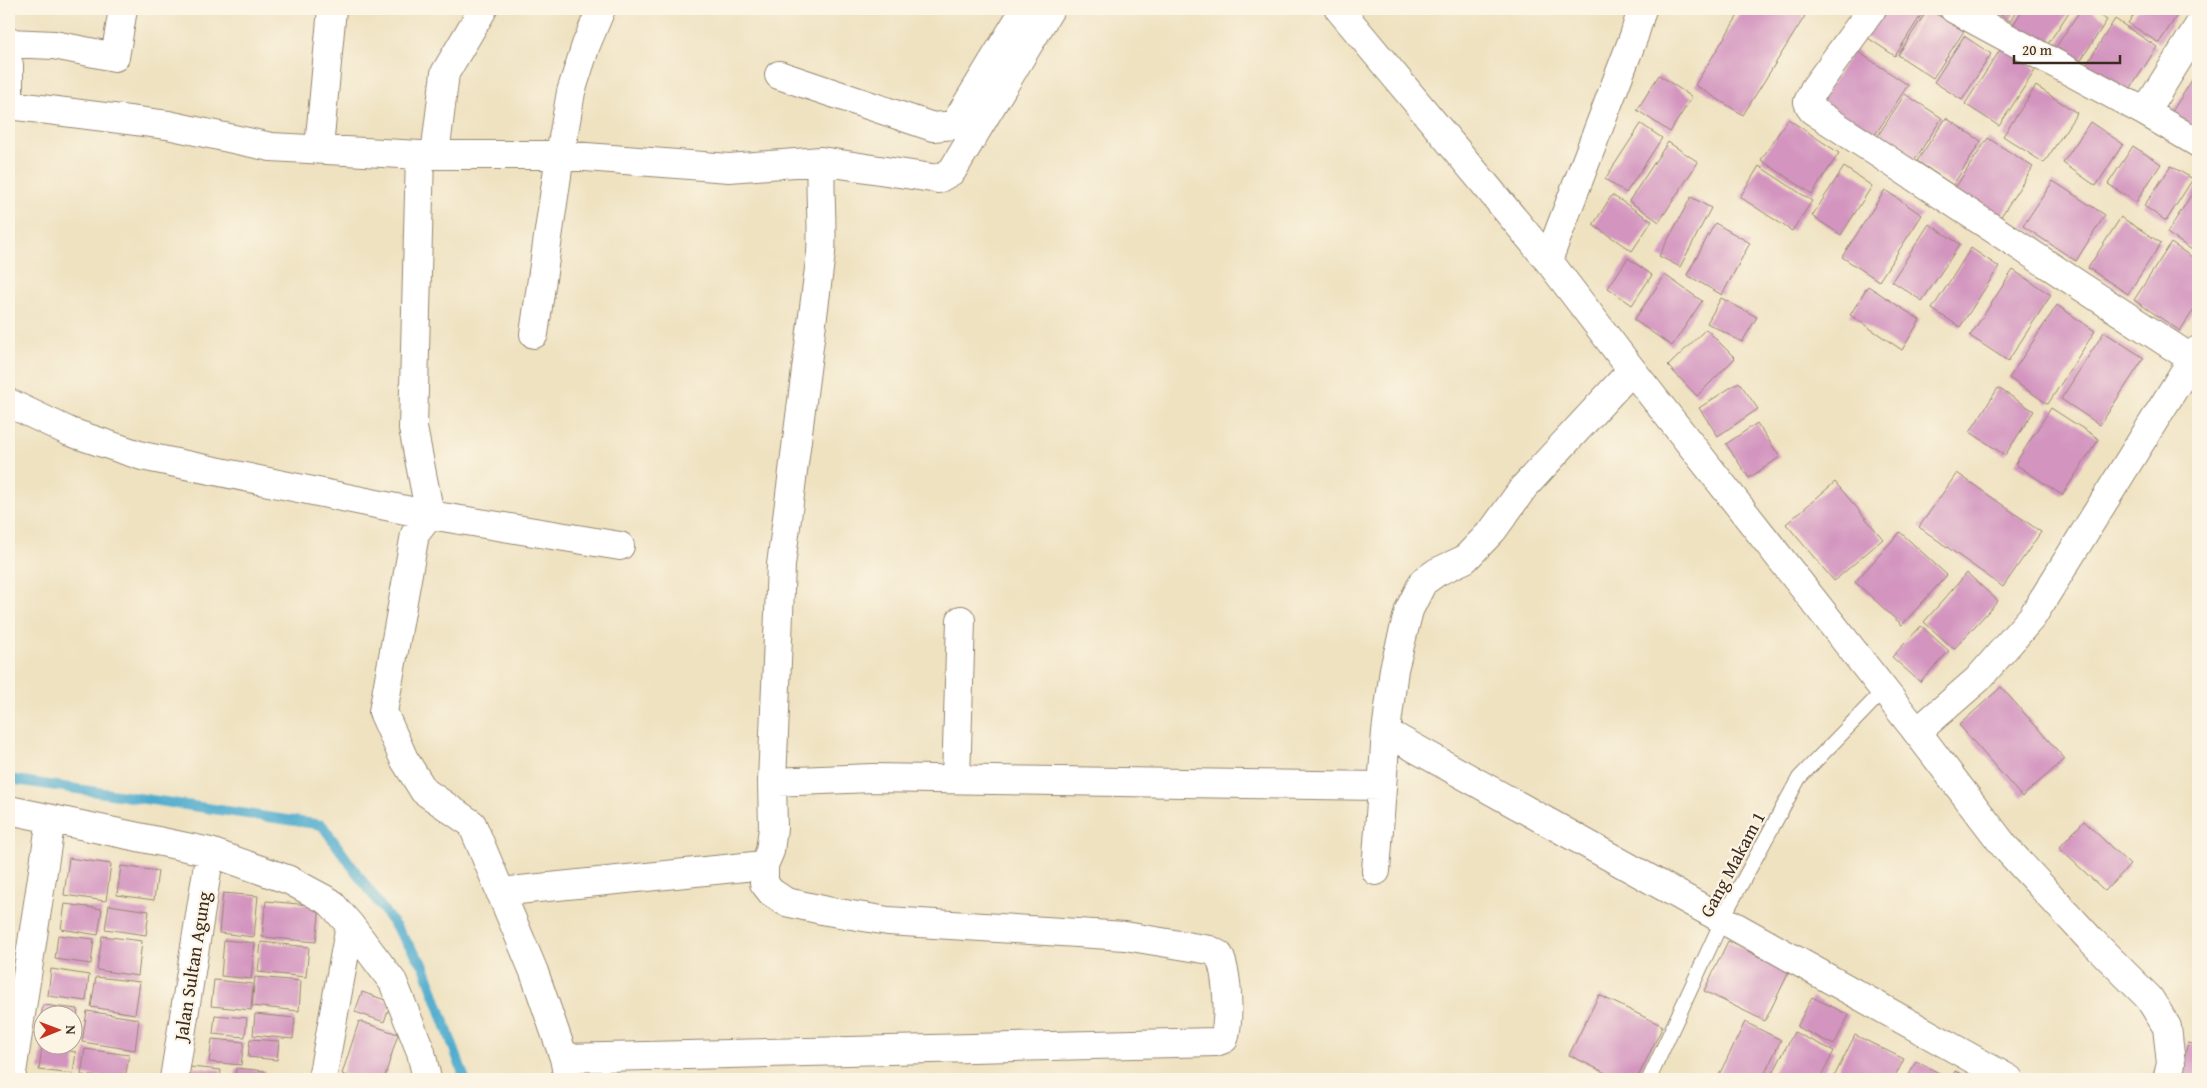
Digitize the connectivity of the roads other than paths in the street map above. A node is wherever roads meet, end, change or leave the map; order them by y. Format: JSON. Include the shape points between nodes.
{"nodes":[{"id":1,"x":123,"y":9,"type":"edge"},
{"id":2,"x":332,"y":9,"type":"edge"},
{"id":3,"x":483,"y":9,"type":"edge"},
{"id":4,"x":601,"y":9,"type":"edge"},
{"id":5,"x":1025,"y":9,"type":"edge"},
{"id":6,"x":1050,"y":9,"type":"edge"},
{"id":7,"x":1339,"y":9,"type":"edge"},
{"id":8,"x":1642,"y":9,"type":"edge"},
{"id":9,"x":1872,"y":9,"type":"edge"},
{"id":10,"x":1954,"y":9,"type":"edge"},
{"id":11,"x":2198,"y":27,"type":"edge"},
{"id":12,"x":9,"y":43,"type":"edge"},
{"id":13,"x":9,"y":65,"type":"edge"},
{"id":14,"x":779,"y":75,"type":"dead end"},
{"id":15,"x":9,"y":105,"type":"edge"},
{"id":16,"x":2145,"y":112,"type":"junction"},
{"id":17,"x":2198,"y":143,"type":"edge"},
{"id":18,"x":319,"y":148,"type":"junction"},
{"id":19,"x":427,"y":155,"type":"junction"},
{"id":20,"x":560,"y":155,"type":"junction"},
{"id":21,"x":821,"y":161,"type":"junction"},
{"id":22,"x":1548,"y":260,"type":"junction"},
{"id":23,"x":534,"y":334,"type":"dead end"},
{"id":24,"x":2195,"y":355,"type":"edge"},
{"id":25,"x":1632,"y":370,"type":"junction"},
{"id":26,"x":9,"y":402,"type":"edge"},
{"id":27,"x":430,"y":515,"type":"junction"},
{"id":28,"x":620,"y":546,"type":"dead end"},
{"id":29,"x":961,"y":620,"type":"dead end"},
{"id":30,"x":1884,"y":690,"type":"junction"},
{"id":31,"x":1386,"y":732,"type":"junction"},
{"id":32,"x":1917,"y":732,"type":"junction"},
{"id":33,"x":956,"y":779,"type":"junction"},
{"id":34,"x":772,"y":782,"type":"junction"},
{"id":35,"x":1381,"y":786,"type":"junction"},
{"id":36,"x":9,"y":810,"type":"edge"},
{"id":37,"x":51,"y":819,"type":"junction"},
{"id":38,"x":210,"y":852,"type":"junction"},
{"id":39,"x":764,"y":865,"type":"junction"},
{"id":40,"x":1376,"y":871,"type":"dead end"},
{"id":41,"x":500,"y":892,"type":"junction"},
{"id":42,"x":1723,"y":920,"type":"junction"},
{"id":43,"x":350,"y":926,"type":"junction"},
{"id":44,"x":566,"y":1069,"type":"edge"},
{"id":45,"x":11,"y":1079,"type":"edge"},
{"id":46,"x":174,"y":1079,"type":"edge"},
{"id":47,"x":322,"y":1079,"type":"edge"},
{"id":48,"x":427,"y":1079,"type":"edge"},
{"id":49,"x":1649,"y":1079,"type":"edge"},
{"id":50,"x":2009,"y":1079,"type":"edge"},
{"id":51,"x":2167,"y":1079,"type":"edge"}],
"edges":[{"from":1,"to":12,"type":"street","via":[[115,57],[54,45]]},
{"from":2,"to":18,"type":"street"},
{"from":3,"to":19,"type":"street","via":[[445,73]]},
{"from":4,"to":20,"type":"street","via":[[571,92]]},
{"from":5,"to":14,"type":"street","via":[[954,125],[933,127]]},
{"from":6,"to":21,"type":"street","via":[[952,171],[938,179]]},
{"from":7,"to":22,"type":"street"},
{"from":8,"to":22,"type":"street"},
{"from":9,"to":24,"type":"street","via":[[1814,89],[1808,102],[1812,110]]},
{"from":10,"to":16,"type":"street"},
{"from":11,"to":16,"type":"street"},
{"from":13,"to":15,"type":"street"},
{"from":15,"to":18,"type":"street","via":[[168,125],[271,147]]},
{"from":16,"to":17,"type":"street"},
{"from":18,"to":19,"type":"street"},
{"from":19,"to":20,"type":"street"},
{"from":19,"to":27,"type":"street","via":[[413,428]]},
{"from":20,"to":21,"type":"street","via":[[730,168]]},
{"from":20,"to":23,"type":"street"},
{"from":21,"to":34,"type":"street","via":[[821,253],[782,565]]},
{"from":22,"to":25,"type":"street"},
{"from":24,"to":32,"type":"street","via":[[2032,617],[1978,679]]},
{"from":25,"to":30,"type":"street"},
{"from":25,"to":31,"type":"street","via":[[1524,487],[1482,542],[1464,559],[1423,582],[1409,610],[1394,669]]},
{"from":26,"to":27,"type":"street","via":[[70,432],[142,456]]},
{"from":27,"to":28,"type":"street"},
{"from":27,"to":41,"type":"street","via":[[415,534],[383,712],[404,759],[424,791],[472,824]]},
{"from":29,"to":33,"type":"street"},
{"from":30,"to":32,"type":"street"},
{"from":30,"to":42,"type":"lane","name":"Gang Makam 1","via":[[1799,778]]},
{"from":31,"to":35,"type":"street"},
{"from":31,"to":42,"type":"street"},
{"from":32,"to":51,"type":"street","via":[[2005,847],[2149,998],[2167,1027],[2171,1064]]},
{"from":33,"to":34,"type":"street"},
{"from":33,"to":35,"type":"street"},
{"from":34,"to":39,"type":"street","via":[[773,828],[770,851]]},
{"from":35,"to":40,"type":"street"},
{"from":36,"to":37,"type":"street"},
{"from":37,"to":38,"type":"street"},
{"from":37,"to":45,"type":"street"},
{"from":38,"to":43,"type":"street","via":[[289,880],[330,902]]},
{"from":38,"to":46,"type":"street","name":"Jalan Sultan Agung"},
{"from":39,"to":41,"type":"street"},
{"from":39,"to":44,"type":"street","via":[[764,882],[771,892],[786,902],[827,911],[888,921],[1125,936],[1210,950],[1219,955],[1225,967],[1227,1028],[1224,1038],[1216,1042]]},
{"from":41,"to":44,"type":"street","via":[[534,972]]},
{"from":42,"to":49,"type":"lane","name":"Gang Makam 1"},
{"from":42,"to":50,"type":"street"},
{"from":43,"to":47,"type":"street"},
{"from":43,"to":48,"type":"street","via":[[393,982],[421,1052]]}]}
